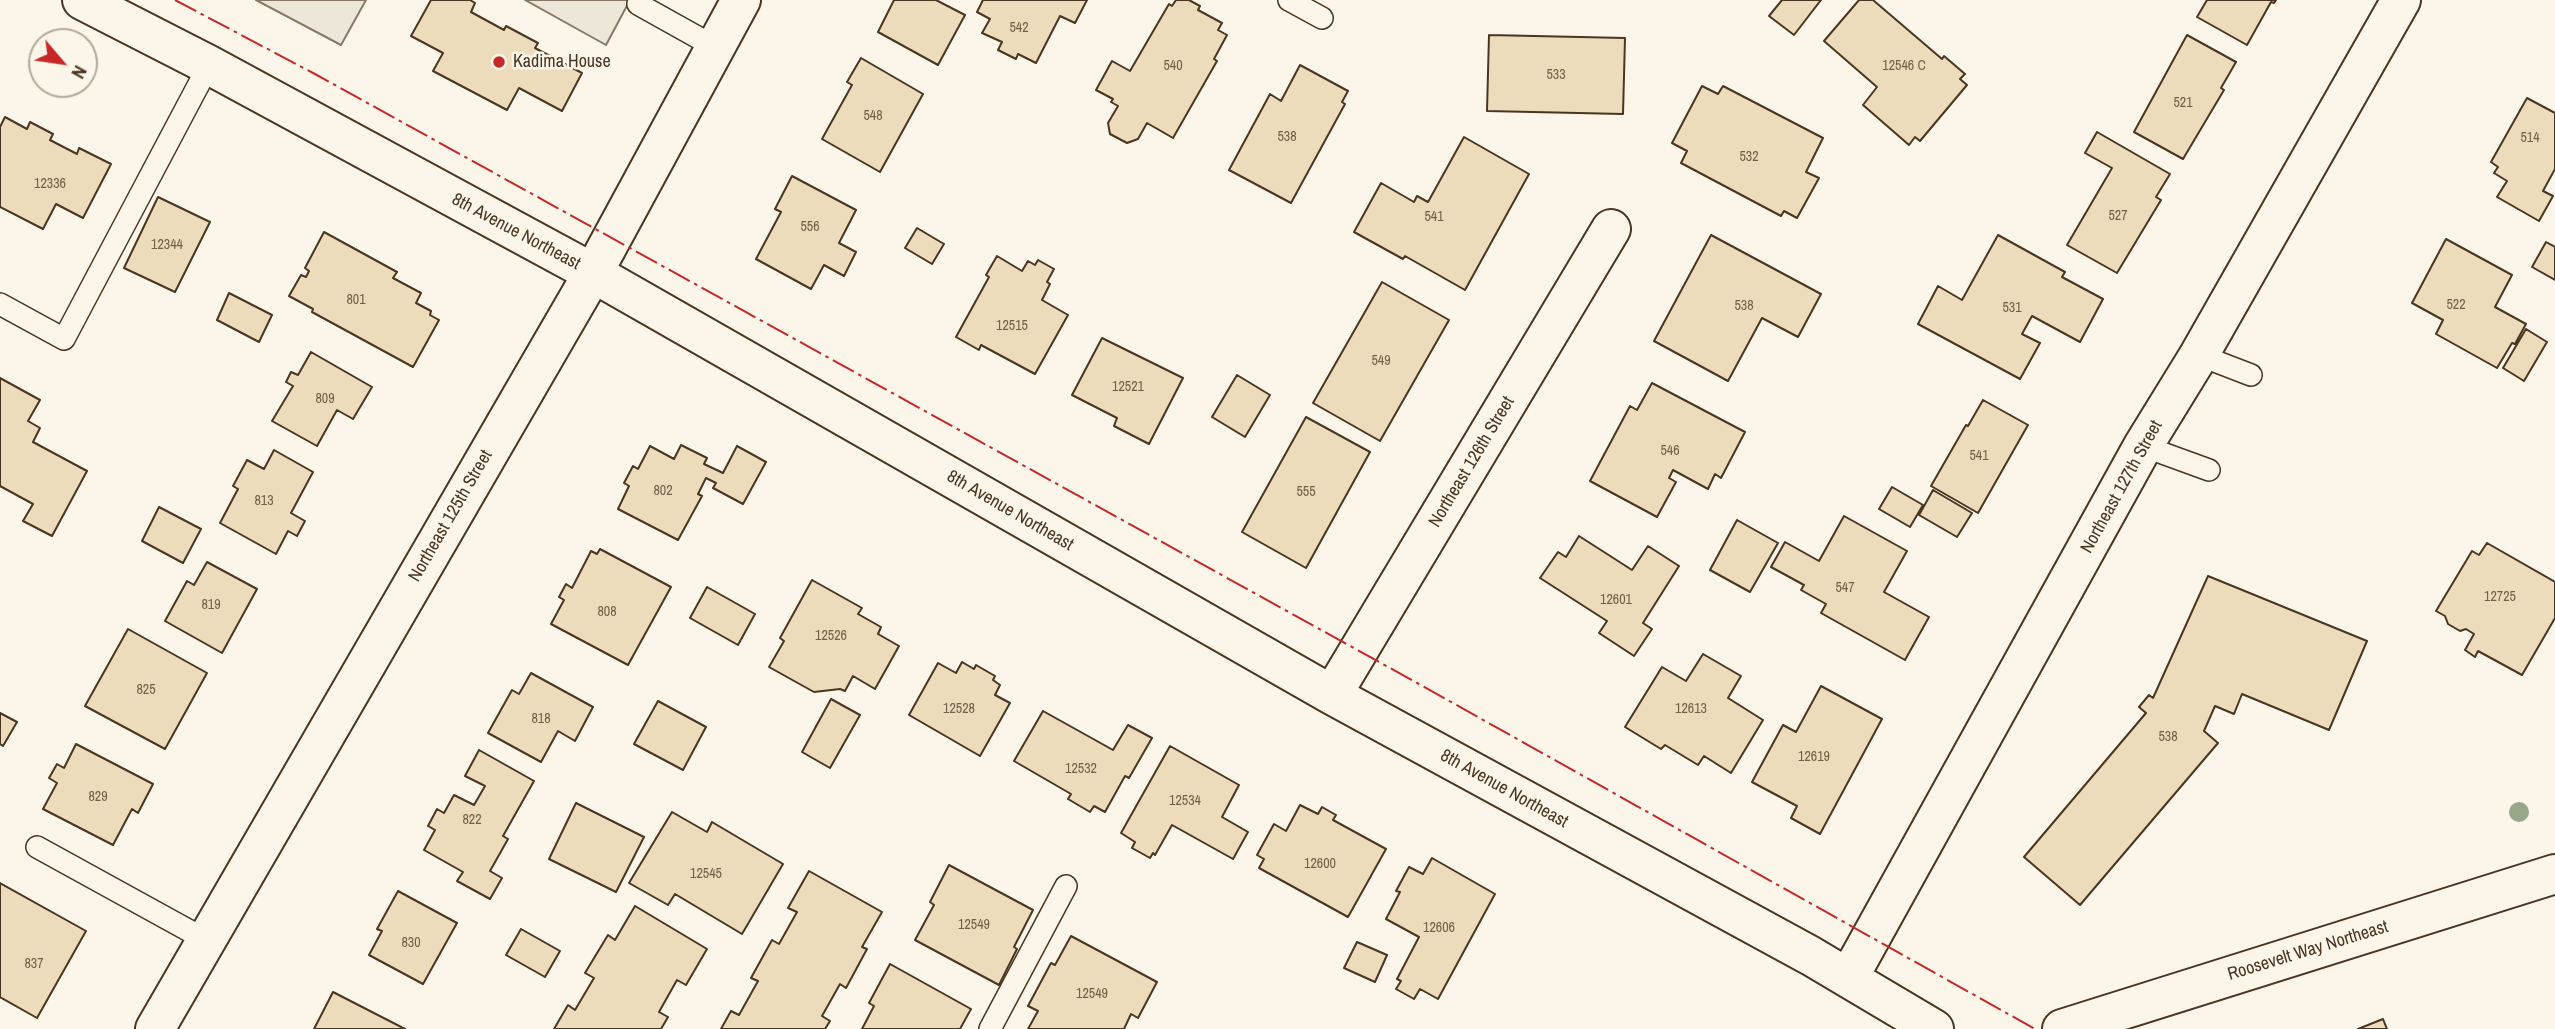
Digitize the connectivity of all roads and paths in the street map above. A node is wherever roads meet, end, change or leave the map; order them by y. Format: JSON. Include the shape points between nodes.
{"nodes":[{"id":1,"x":741,"y":0,"type":"edge"},
{"id":2,"x":1289,"y":0,"type":"edge"},
{"id":3,"x":2401,"y":0,"type":"edge"},
{"id":4,"x":99,"y":4,"type":"edge"},
{"id":5,"x":638,"y":4,"type":"dead end"},
{"id":6,"x":1322,"y":18,"type":"dead end"},
{"id":7,"x":715,"y":47,"type":"junction"},
{"id":8,"x":209,"y":65,"type":"junction"},
{"id":9,"x":1611,"y":229,"type":"dead end"},
{"id":10,"x":593,"y":273,"type":"junction"},
{"id":11,"x":0,"y":304,"type":"edge"},
{"id":12,"x":2199,"y":355,"type":"junction"},
{"id":13,"x":2250,"y":375,"type":"dead end"},
{"id":14,"x":2143,"y":446,"type":"junction"},
{"id":15,"x":2209,"y":470,"type":"dead end"},
{"id":16,"x":1332,"y":695,"type":"junction"},
{"id":17,"x":37,"y":847,"type":"dead end"},
{"id":18,"x":2555,"y":874,"type":"edge"},
{"id":19,"x":1066,"y":886,"type":"dead end"},
{"id":20,"x":206,"y":940,"type":"junction"},
{"id":21,"x":1849,"y":977,"type":"junction"},
{"id":22,"x":155,"y":1029,"type":"edge"},
{"id":23,"x":990,"y":1029,"type":"edge"},
{"id":24,"x":1934,"y":1029,"type":"edge"},
{"id":25,"x":2062,"y":1029,"type":"edge"}],
"edges":[{"from":1,"to":7,"type":"street","name":"Northeast 125th Street"},
{"from":2,"to":6,"type":"lane"},
{"from":3,"to":12,"type":"street","name":"Northeast 127th Street"},
{"from":4,"to":8,"type":"street","name":"8th Avenue Northeast"},
{"from":5,"to":7,"type":"lane"},
{"from":7,"to":10,"type":"street","name":"Northeast 125th Street"},
{"from":8,"to":10,"type":"street","name":"8th Avenue Northeast"},
{"from":8,"to":11,"type":"lane","via":[[64,339]]},
{"from":9,"to":16,"type":"street","name":"Northeast 126th Street"},
{"from":10,"to":16,"type":"street","name":"8th Avenue Northeast"},
{"from":10,"to":20,"type":"street","name":"Northeast 125th Street"},
{"from":12,"to":13,"type":"lane"},
{"from":12,"to":14,"type":"street","name":"Northeast 127th Street"},
{"from":14,"to":15,"type":"lane"},
{"from":14,"to":21,"type":"street","name":"Northeast 127th Street"},
{"from":16,"to":21,"type":"street","name":"8th Avenue Northeast"},
{"from":17,"to":20,"type":"lane"},
{"from":18,"to":25,"type":"street","name":"Roosevelt Way Northeast"},
{"from":19,"to":23,"type":"lane"},
{"from":20,"to":22,"type":"street","name":"Northeast 125th Street"},
{"from":21,"to":24,"type":"street","name":"8th Avenue Northeast"}]}
